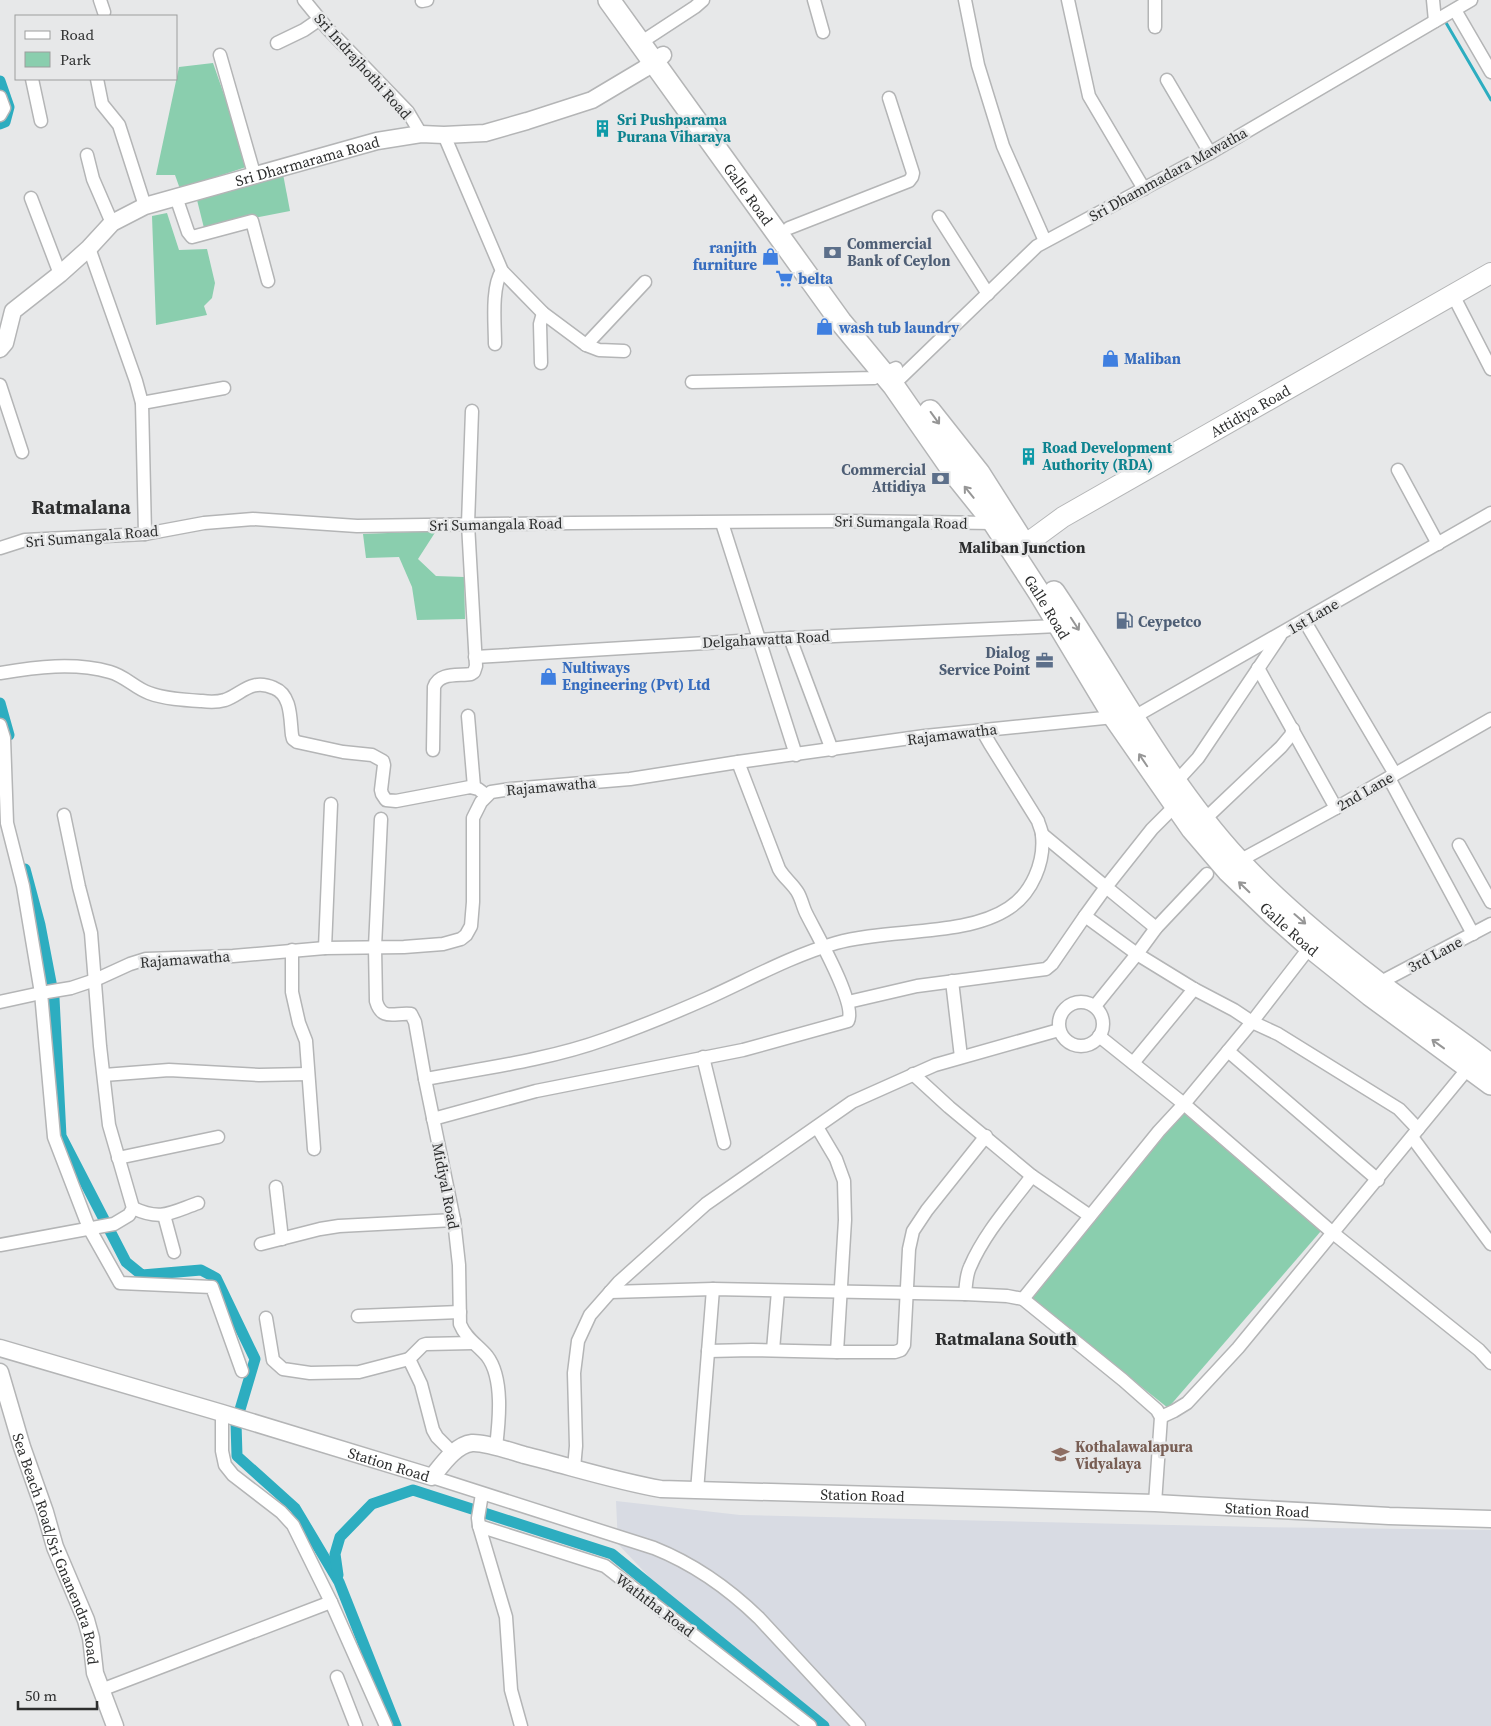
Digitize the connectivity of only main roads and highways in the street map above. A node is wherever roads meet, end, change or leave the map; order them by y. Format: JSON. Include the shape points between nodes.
{"nodes":[{"id":1,"x":609,"y":0,"type":"edge"},
{"id":2,"x":624,"y":0,"type":"edge"},
{"id":3,"x":645,"y":40,"type":"junction"},
{"id":4,"x":659,"y":58,"type":"junction"},
{"id":5,"x":1491,"y":273,"type":"edge"},
{"id":6,"x":894,"y":376,"type":"junction"},
{"id":7,"x":1019,"y":549,"type":"junction"},
{"id":8,"x":1124,"y":717,"type":"junction"},
{"id":9,"x":1220,"y":865,"type":"junction"},
{"id":10,"x":1315,"y":941,"type":"junction"},
{"id":11,"x":1491,"y":1065,"type":"edge"},
{"id":12,"x":1491,"y":1084,"type":"edge"}],
"edges":[{"from":1,"to":3,"type":"highway","name":"Galle Road"},
{"from":2,"to":3,"type":"highway","name":"Galle Road"},
{"from":3,"to":4,"type":"highway","name":"Galle Road"},
{"from":4,"to":6,"type":"highway","name":"Galle Road","via":[[706,115]]},
{"from":4,"to":6,"type":"highway","name":"Galle Road","via":[[744,190],[841,322]]},
{"from":5,"to":7,"type":"main road","name":"Attidiya Road","via":[[1063,517]]},
{"from":7,"to":6,"type":"highway","name":"Galle Road","one_way":true,"via":[[957,477]]},
{"from":6,"to":7,"type":"highway","name":"Galle Road","one_way":true,"via":[[978,473]]},
{"from":7,"to":8,"type":"highway","name":"Galle Road","one_way":true},
{"from":7,"to":8,"type":"highway","name":"Galle Road","via":[[1058,626]]},
{"from":9,"to":8,"type":"highway","name":"Galle Road","one_way":true,"via":[[1175,806]]},
{"from":8,"to":9,"type":"highway","name":"Galle Road","via":[[1204,820]]},
{"from":9,"to":10,"type":"highway","name":"Galle Road","via":[[1274,916]]},
{"from":10,"to":11,"type":"highway","name":"Galle Road","via":[[1379,983]]},
{"from":12,"to":10,"type":"highway","name":"Galle Road","one_way":true,"via":[[1370,995]]}]}
